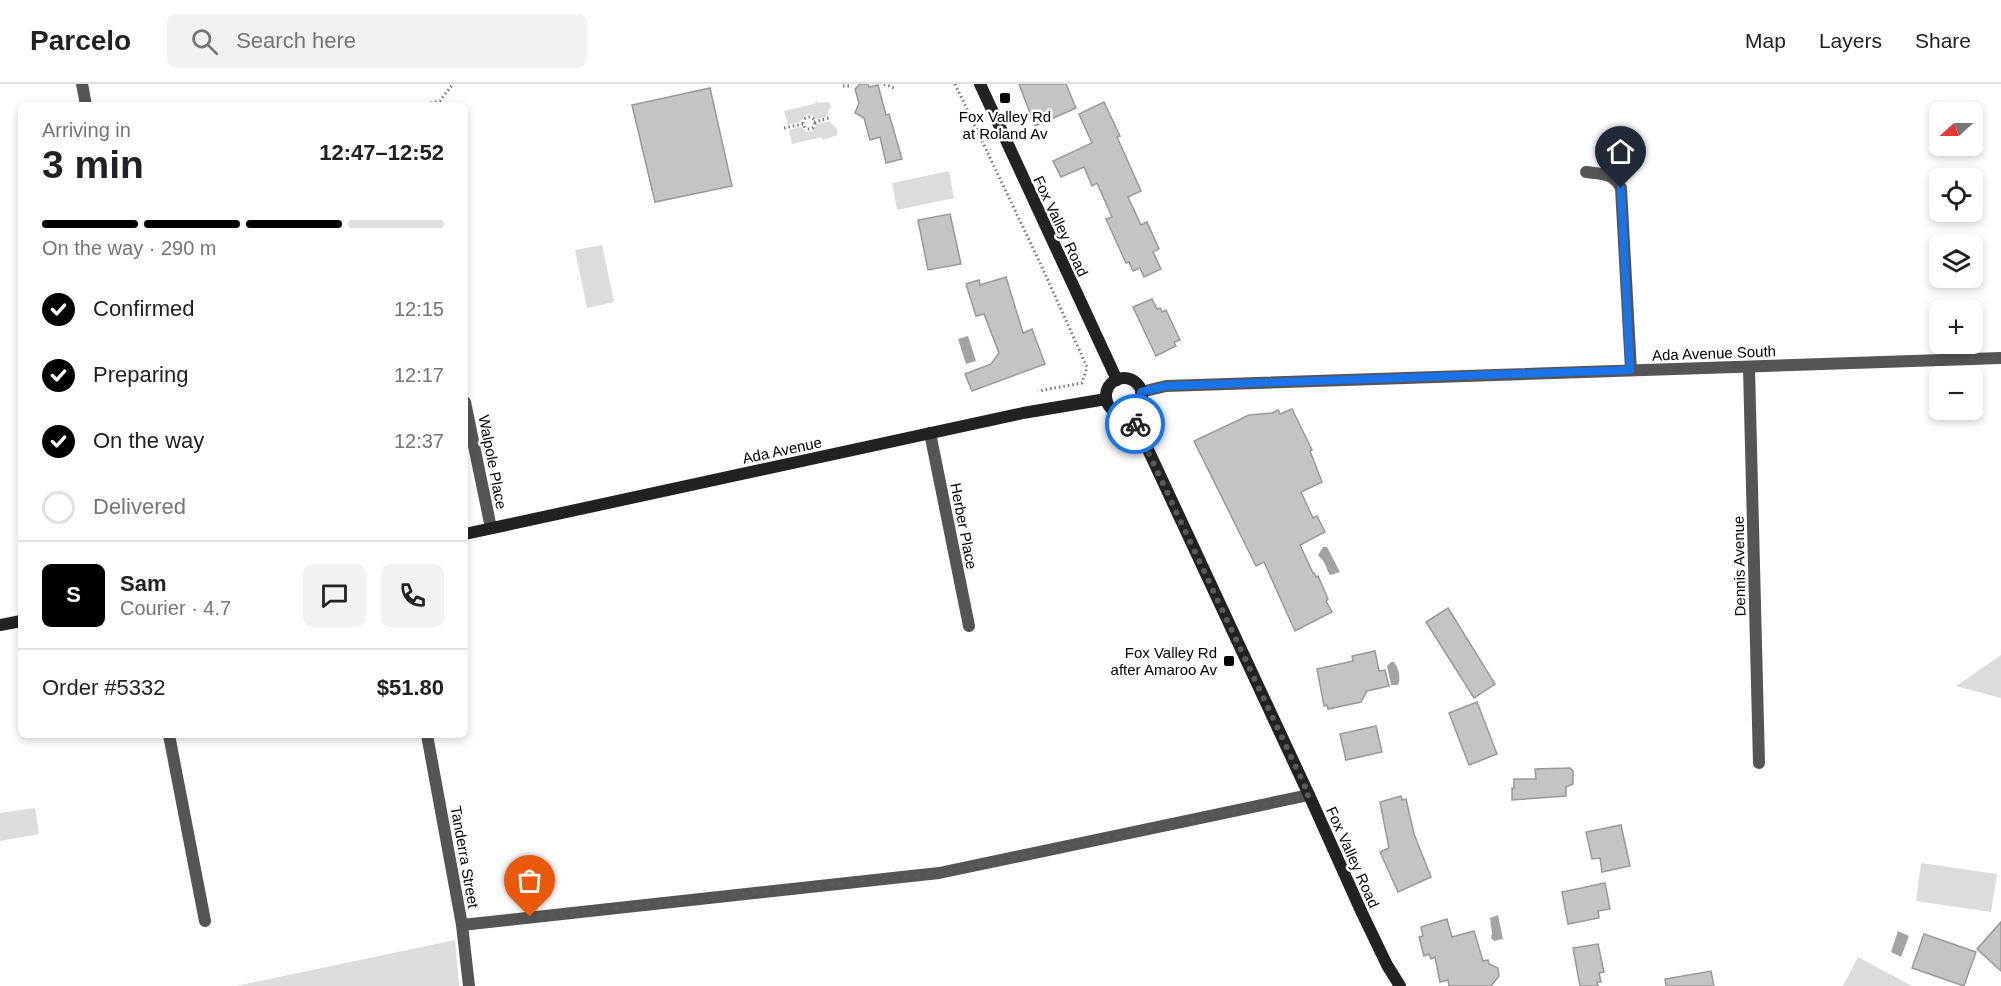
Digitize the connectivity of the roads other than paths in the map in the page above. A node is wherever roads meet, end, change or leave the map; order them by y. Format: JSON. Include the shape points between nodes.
{"nodes":[{"id":1,"x":82,"y":84,"type":"edge"},
{"id":2,"x":980,"y":84,"type":"edge"},
{"id":3,"x":85,"y":102,"type":"edge"},
{"id":4,"x":1586,"y":172,"type":"dead end"},
{"id":5,"x":2001,"y":358,"type":"edge"},
{"id":6,"x":1749,"y":368,"type":"junction"},
{"id":7,"x":1630,"y":370,"type":"junction"},
{"id":8,"x":1117,"y":380,"type":"junction"},
{"id":9,"x":1141,"y":392,"type":"junction"},
{"id":10,"x":1106,"y":399,"type":"junction"},
{"id":11,"x":1131,"y":413,"type":"junction"},
{"id":12,"x":468,"y":417,"type":"edge"},
{"id":13,"x":930,"y":433,"type":"junction"},
{"id":14,"x":491,"y":528,"type":"junction"},
{"id":15,"x":468,"y":533,"type":"edge"},
{"id":16,"x":18,"y":622,"type":"edge"},
{"id":17,"x":0,"y":625,"type":"edge"},
{"id":18,"x":969,"y":626,"type":"dead end"},
{"id":19,"x":170,"y":738,"type":"edge"},
{"id":20,"x":428,"y":738,"type":"edge"},
{"id":21,"x":1759,"y":763,"type":"dead end"},
{"id":22,"x":1309,"y":795,"type":"junction"},
{"id":23,"x":206,"y":921,"type":"dead end"},
{"id":24,"x":462,"y":925,"type":"junction"},
{"id":25,"x":469,"y":986,"type":"edge"},
{"id":26,"x":1400,"y":986,"type":"edge"}],
"edges":[{"from":1,"to":3,"type":"street"},
{"from":2,"to":8,"type":"main road","name":"Fox Valley Road"},
{"from":4,"to":7,"type":"street","via":[[1607,174],[1621,188]]},
{"from":5,"to":6,"type":"street","name":"Ada Avenue South"},
{"from":6,"to":7,"type":"street","name":"Ada Avenue South"},
{"from":6,"to":21,"type":"street","name":"Dennis Avenue"},
{"from":7,"to":9,"type":"street","name":"Ada Avenue South","via":[[1166,386]]},
{"from":8,"to":9,"type":"main road","via":[[1132,380]]},
{"from":8,"to":10,"type":"main road","via":[[1108,387]]},
{"from":9,"to":11,"type":"main road","via":[[1140,404]]},
{"from":10,"to":11,"type":"main road","via":[[1115,412]]},
{"from":10,"to":13,"type":"main road","name":"Ada Avenue"},
{"from":11,"to":22,"type":"main road","name":"Fox Valley Road"},
{"from":12,"to":14,"type":"street","name":"Walpole Place"},
{"from":13,"to":14,"type":"main road","name":"Ada Avenue"},
{"from":13,"to":18,"type":"street","name":"Herber Place"},
{"from":14,"to":15,"type":"main road","name":"Ada Avenue"},
{"from":16,"to":17,"type":"main road"},
{"from":19,"to":23,"type":"street"},
{"from":20,"to":24,"type":"street","name":"Tanderra Street"},
{"from":22,"to":24,"type":"street","via":[[939,873]]},
{"from":22,"to":26,"type":"main road","name":"Fox Valley Road","via":[[1366,924]]},
{"from":24,"to":25,"type":"street","name":"Tanderra Street"}]}
